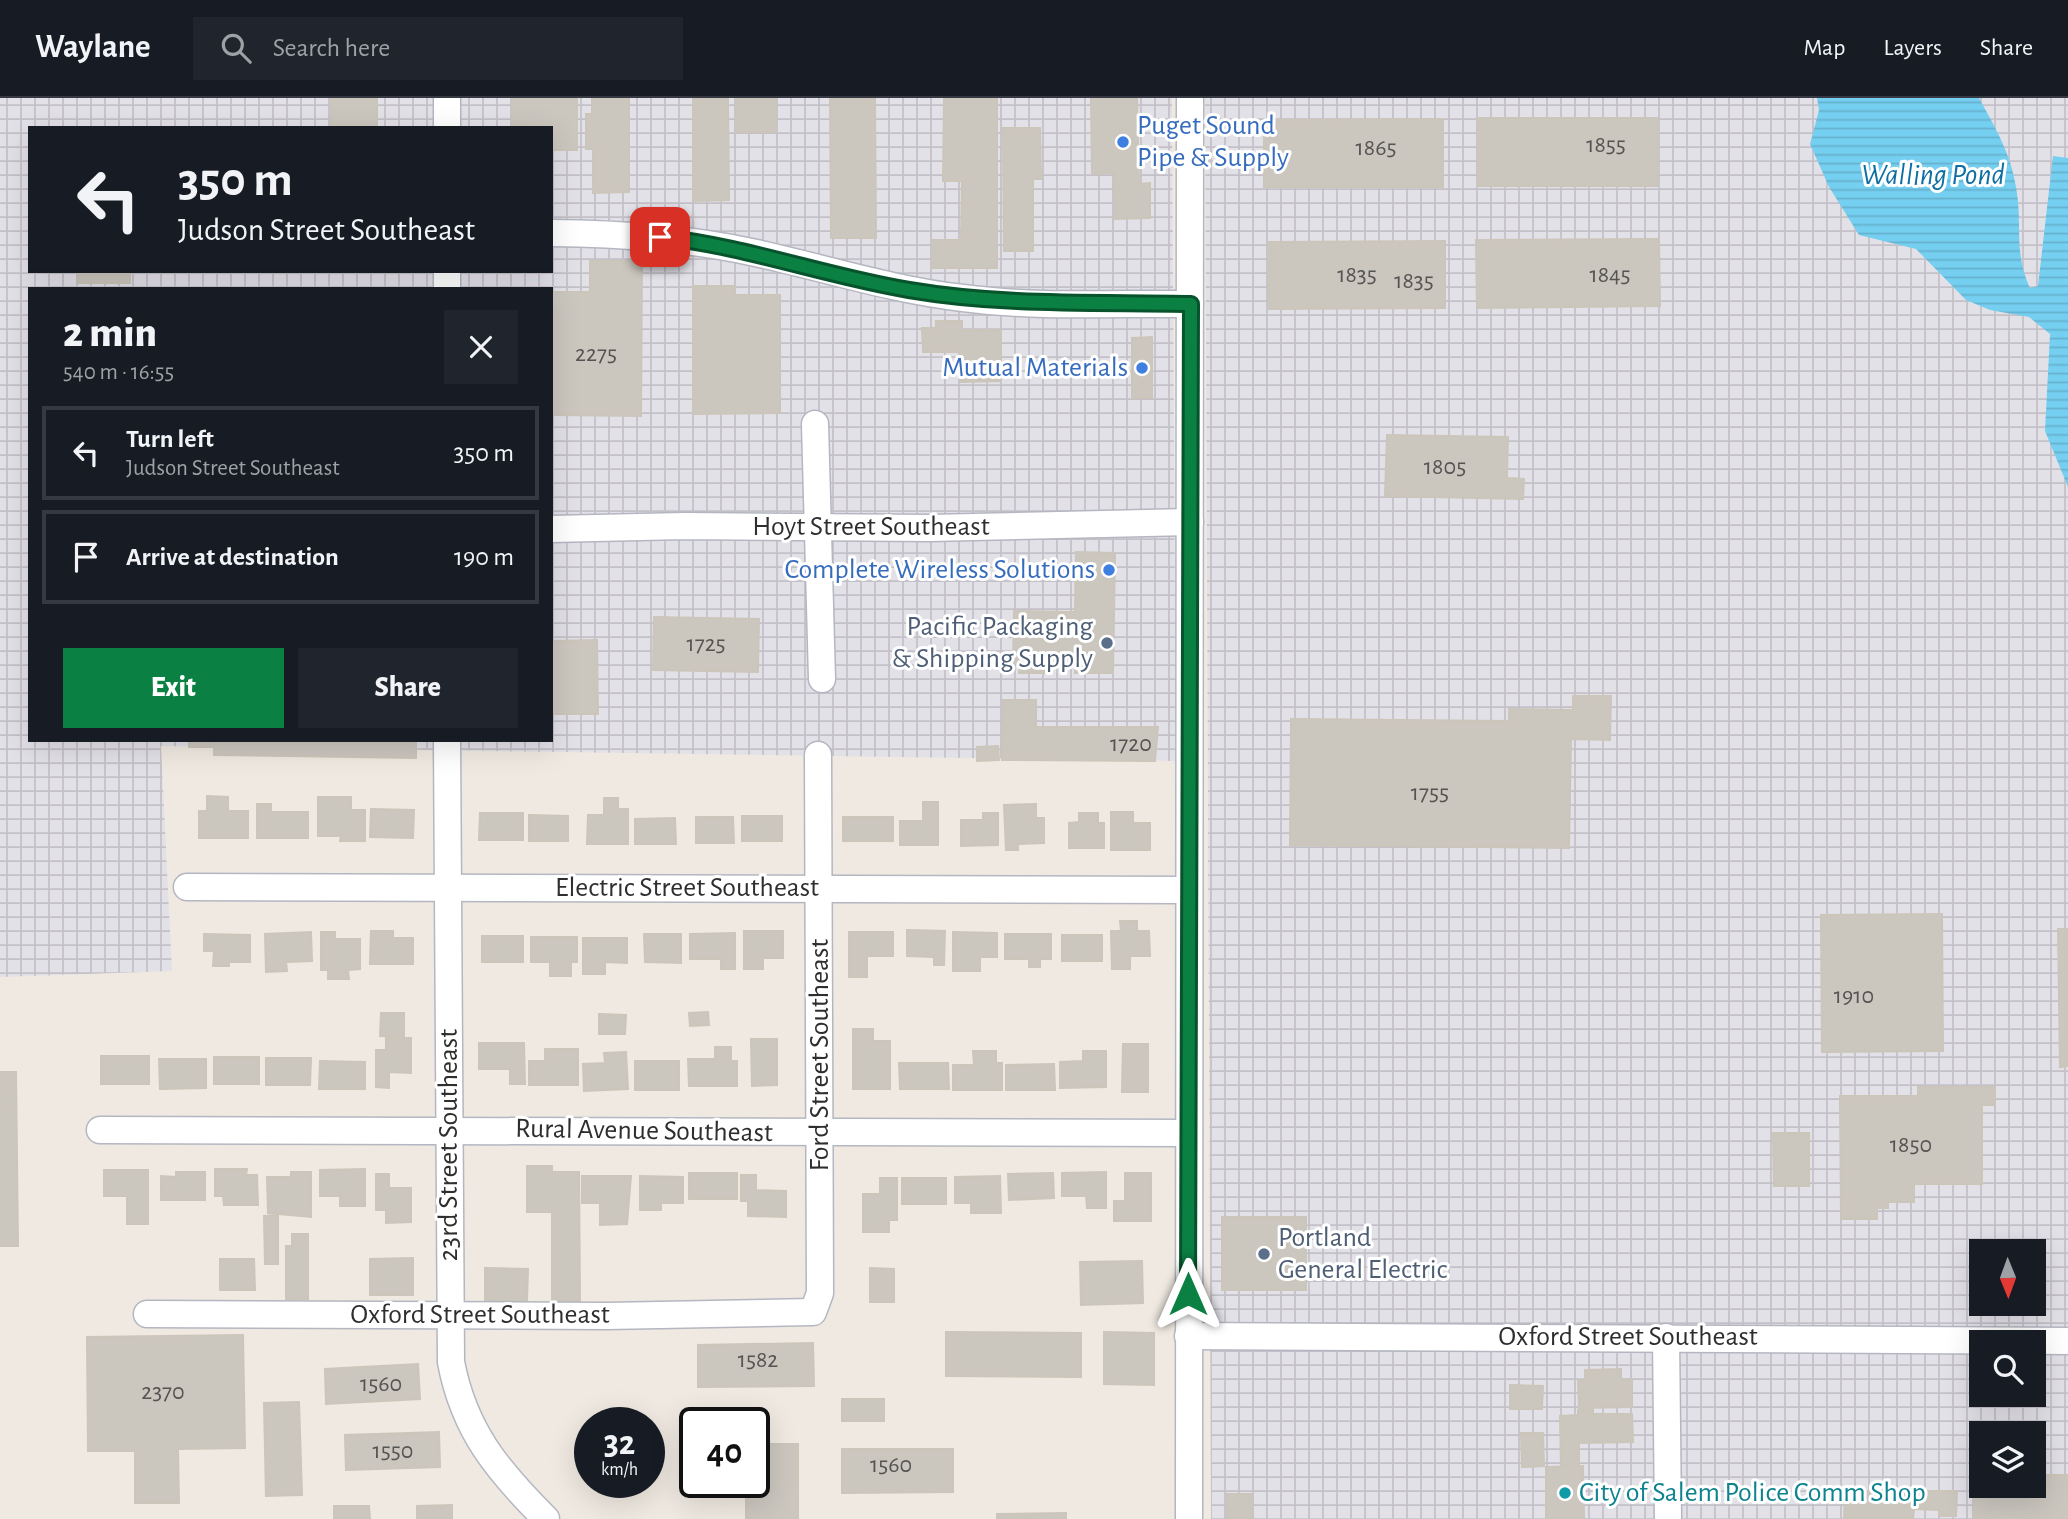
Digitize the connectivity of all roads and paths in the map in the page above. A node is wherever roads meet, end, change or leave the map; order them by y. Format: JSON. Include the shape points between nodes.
{"nodes":[{"id":1,"x":447,"y":98,"type":"edge"},
{"id":2,"x":1191,"y":98,"type":"edge"},
{"id":3,"x":447,"y":126,"type":"edge"},
{"id":4,"x":553,"y":233,"type":"edge"},
{"id":5,"x":1191,"y":304,"type":"junction"},
{"id":6,"x":815,"y":424,"type":"dead end"},
{"id":7,"x":1191,"y":522,"type":"junction"},
{"id":8,"x":816,"y":527,"type":"junction"},
{"id":9,"x":553,"y":528,"type":"edge"},
{"id":10,"x":822,"y":679,"type":"dead end"},
{"id":11,"x":447,"y":742,"type":"edge"},
{"id":12,"x":818,"y":755,"type":"dead end"},
{"id":13,"x":187,"y":887,"type":"dead end"},
{"id":14,"x":448,"y":887,"type":"junction"},
{"id":15,"x":819,"y":888,"type":"junction"},
{"id":16,"x":1188,"y":890,"type":"junction"},
{"id":17,"x":450,"y":1129,"type":"junction"},
{"id":18,"x":100,"y":1130,"type":"dead end"},
{"id":19,"x":820,"y":1132,"type":"junction"},
{"id":20,"x":1189,"y":1133,"type":"junction"},
{"id":21,"x":813,"y":1312,"type":"joint"},
{"id":22,"x":147,"y":1314,"type":"dead end"},
{"id":23,"x":450,"y":1315,"type":"junction"},
{"id":24,"x":1188,"y":1336,"type":"junction"},
{"id":25,"x":1666,"y":1337,"type":"junction"},
{"id":26,"x":2068,"y":1341,"type":"edge"},
{"id":27,"x":547,"y":1519,"type":"edge"},
{"id":28,"x":1189,"y":1519,"type":"edge"},
{"id":29,"x":1668,"y":1519,"type":"edge"}],
"edges":[{"from":1,"to":3,"type":"street"},
{"from":2,"to":5,"type":"street"},
{"from":4,"to":5,"type":"street","via":[[691,240],[964,299]]},
{"from":5,"to":7,"type":"street"},
{"from":6,"to":8,"type":"street"},
{"from":7,"to":8,"type":"street","name":"Hoyt Street Southeast"},
{"from":7,"to":16,"type":"street"},
{"from":8,"to":9,"type":"street","name":"Hoyt Street Southeast"},
{"from":8,"to":10,"type":"street"},
{"from":11,"to":14,"type":"street","name":"23rd Street Southeast"},
{"from":12,"to":15,"type":"street","name":"Ford Street Southeast"},
{"from":13,"to":14,"type":"street","name":"Electric Street Southeast"},
{"from":14,"to":15,"type":"street","name":"Electric Street Southeast"},
{"from":14,"to":17,"type":"street","name":"23rd Street Southeast"},
{"from":15,"to":16,"type":"street","name":"Electric Street Southeast"},
{"from":15,"to":19,"type":"street","name":"Ford Street Southeast"},
{"from":16,"to":20,"type":"street"},
{"from":17,"to":18,"type":"street","name":"Rural Avenue Southeast"},
{"from":17,"to":19,"type":"street","name":"Rural Avenue Southeast"},
{"from":17,"to":23,"type":"street","name":"23rd Street Southeast"},
{"from":19,"to":20,"type":"street","name":"Rural Avenue Southeast"},
{"from":19,"to":21,"type":"street","name":"Ford Street Southeast","via":[[820,1293]]},
{"from":20,"to":24,"type":"street"},
{"from":21,"to":23,"type":"street","name":"Oxford Street Southeast"},
{"from":22,"to":23,"type":"street","name":"Oxford Street Southeast"},
{"from":23,"to":27,"type":"street","name":"23rd Street Southeast","via":[[451,1362],[467,1418],[503,1473]]},
{"from":24,"to":25,"type":"street","name":"Oxford Street Southeast"},
{"from":24,"to":28,"type":"street"},
{"from":25,"to":26,"type":"street","name":"Oxford Street Southeast"},
{"from":25,"to":29,"type":"street"}]}
